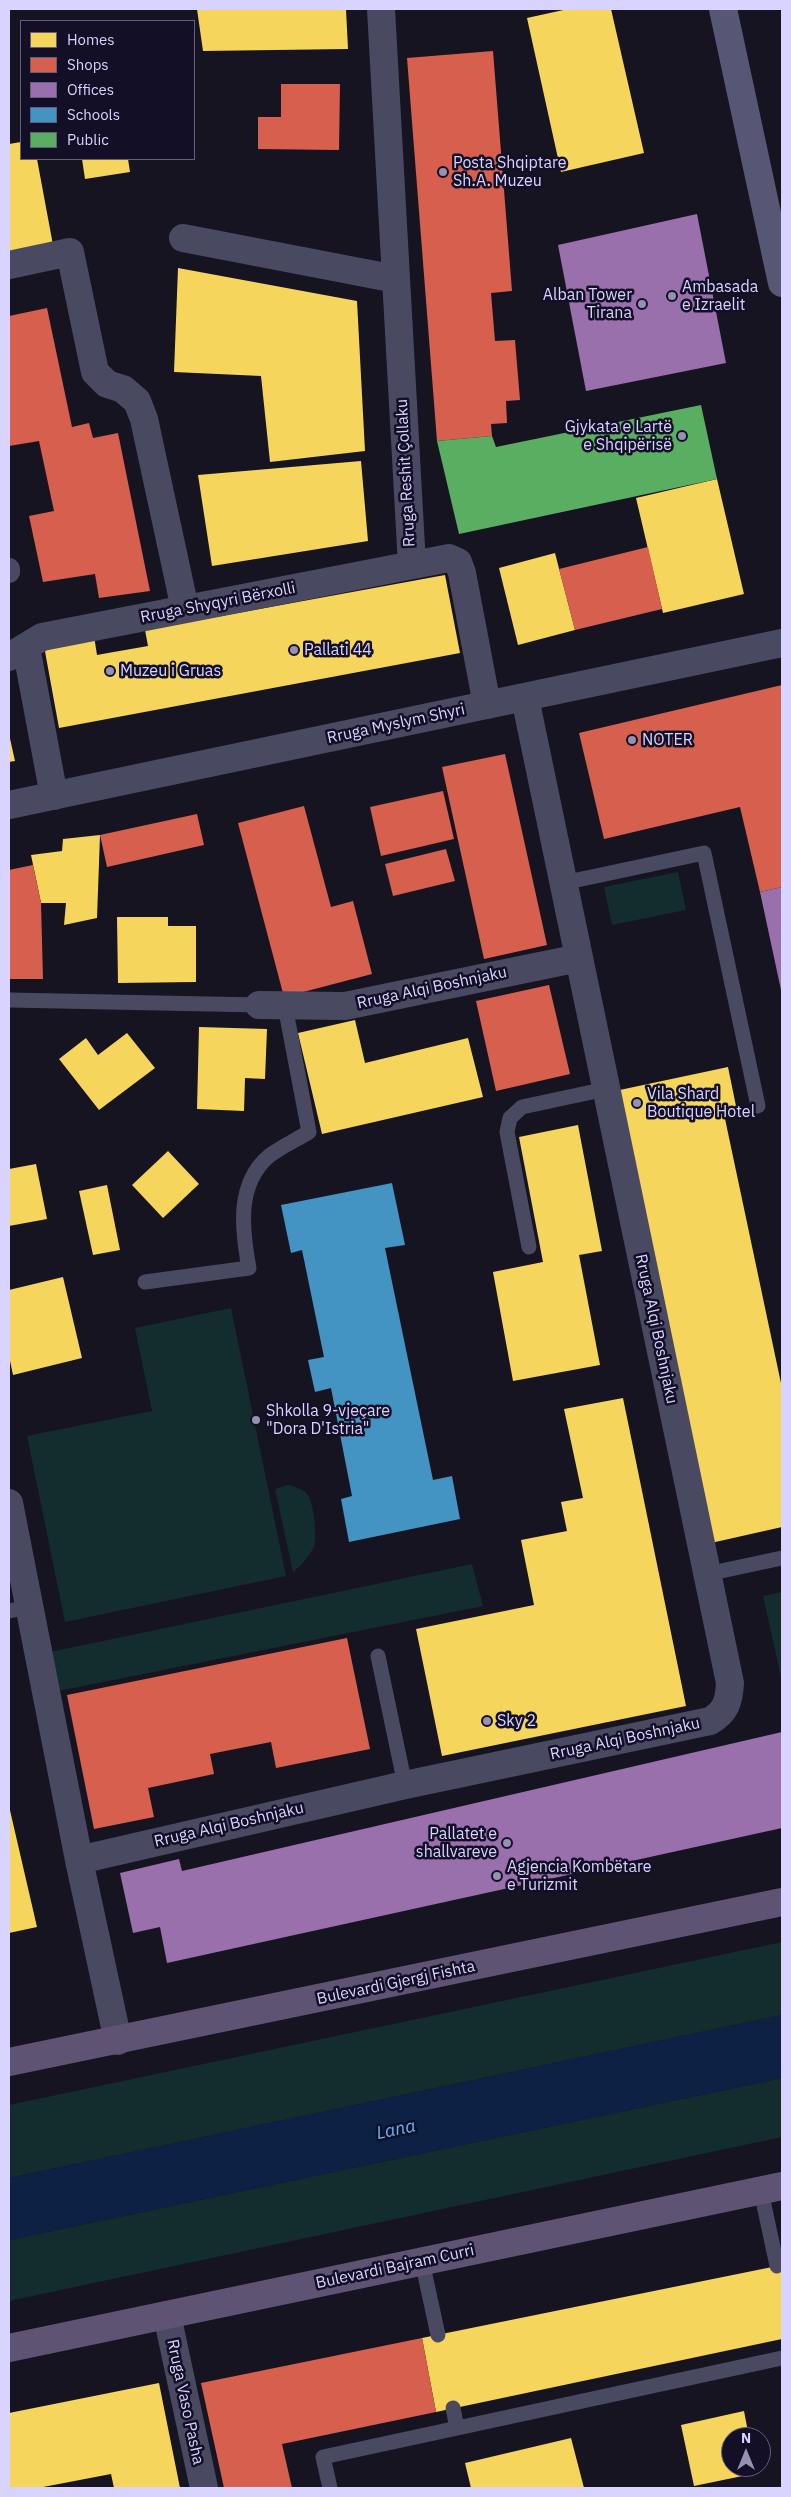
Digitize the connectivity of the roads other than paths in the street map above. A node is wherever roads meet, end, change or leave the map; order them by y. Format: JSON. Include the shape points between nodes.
{"nodes":[{"id":1,"x":381,"y":9,"type":"edge"},
{"id":2,"x":723,"y":9,"type":"edge"},
{"id":3,"x":183,"y":238,"type":"dead end"},
{"id":4,"x":9,"y":265,"type":"edge"},
{"id":5,"x":396,"y":279,"type":"junction"},
{"id":6,"x":782,"y":282,"type":"edge"},
{"id":7,"x":412,"y":565,"type":"junction"},
{"id":8,"x":185,"y":609,"type":"junction"},
{"id":9,"x":782,"y":643,"type":"edge"},
{"id":10,"x":17,"y":652,"type":"edge"},
{"id":11,"x":525,"y":698,"type":"junction"},
{"id":12,"x":487,"y":705,"type":"junction"},
{"id":13,"x":54,"y":796,"type":"junction"},
{"id":14,"x":9,"y":806,"type":"edge"},
{"id":15,"x":563,"y":883,"type":"junction"},
{"id":16,"x":579,"y":958,"type":"junction"},
{"id":17,"x":9,"y":1000,"type":"edge"},
{"id":18,"x":272,"y":1005,"type":"junction"},
{"id":19,"x":606,"y":1089,"type":"junction"},
{"id":20,"x":758,"y":1106,"type":"dead end"},
{"id":21,"x":529,"y":1247,"type":"dead end"},
{"id":22,"x":145,"y":1282,"type":"dead end"},
{"id":23,"x":9,"y":1503,"type":"edge"},
{"id":24,"x":782,"y":1558,"type":"edge"},
{"id":25,"x":707,"y":1574,"type":"junction"},
{"id":26,"x":18,"y":1609,"type":"edge"},
{"id":27,"x":378,"y":1656,"type":"dead end"},
{"id":28,"x":405,"y":1785,"type":"junction"},
{"id":29,"x":78,"y":1860,"type":"junction"},
{"id":30,"x":782,"y":1902,"type":"edge"},
{"id":31,"x":118,"y":2041,"type":"junction"},
{"id":32,"x":9,"y":2062,"type":"edge"},
{"id":33,"x":772,"y":2188,"type":"edge"},
{"id":34,"x":422,"y":2261,"type":"junction"},
{"id":35,"x":777,"y":2266,"type":"dead end"},
{"id":36,"x":167,"y":2315,"type":"junction"},
{"id":37,"x":438,"y":2335,"type":"dead end"},
{"id":38,"x":9,"y":2348,"type":"edge"},
{"id":39,"x":782,"y":2358,"type":"edge"},
{"id":40,"x":453,"y":2408,"type":"dead end"},
{"id":41,"x":457,"y":2428,"type":"junction"},
{"id":42,"x":204,"y":2488,"type":"edge"},
{"id":43,"x":330,"y":2488,"type":"edge"}],
"edges":[{"from":1,"to":5,"type":"street","name":"Rruga Reshit Çollaku"},
{"from":2,"to":6,"type":"main road"},
{"from":3,"to":5,"type":"street"},
{"from":4,"to":8,"type":"street","via":[[70,252],[96,372],[107,384],[123,389],[137,401],[144,419]]},
{"from":5,"to":7,"type":"street","name":"Rruga Reshit Çollaku"},
{"from":7,"to":8,"type":"street","name":"Rruga Shyqyri Bërxolli"},
{"from":7,"to":12,"type":"street","name":"Rruga Reshit Çollaku","via":[[449,558],[458,562]]},
{"from":8,"to":10,"type":"street","name":"Rruga Shyqyri Bërxolli","via":[[42,637]]},
{"from":9,"to":11,"type":"street","name":"Rruga Myslym Shyri"},
{"from":10,"to":13,"type":"street","name":"Rruga Shyqyri Bërxolli"},
{"from":11,"to":12,"type":"street","name":"Rruga Myslym Shyri"},
{"from":11,"to":15,"type":"street","name":"Rruga Alqi Boshnjaku"},
{"from":12,"to":13,"type":"street","name":"Rruga Myslym Shyri"},
{"from":13,"to":14,"type":"street","name":"Rruga Myslym Shyri"},
{"from":15,"to":16,"type":"street","name":"Rruga Alqi Boshnjaku"},
{"from":15,"to":20,"type":"lane","via":[[704,853]]},
{"from":16,"to":18,"type":"street","name":"Rruga Alqi Boshnjaku","via":[[345,1006]]},
{"from":16,"to":19,"type":"street","name":"Rruga Alqi Boshnjaku"},
{"from":17,"to":18,"type":"lane"},
{"from":18,"to":22,"type":"lane","via":[[309,1132],[269,1157],[255,1172],[243,1212],[249,1268]]},
{"from":19,"to":21,"type":"lane","via":[[522,1108],[510,1118],[507,1132]]},
{"from":19,"to":25,"type":"street","name":"Rruga Alqi Boshnjaku"},
{"from":23,"to":26,"type":"street"},
{"from":24,"to":25,"type":"lane"},
{"from":25,"to":28,"type":"street","name":"Rruga Alqi Boshnjaku","via":[[730,1683],[730,1696],[720,1715],[710,1721]]},
{"from":26,"to":29,"type":"street","via":[[40,1636]]},
{"from":27,"to":28,"type":"lane"},
{"from":28,"to":29,"type":"street","name":"Rruga Alqi Boshnjaku"},
{"from":29,"to":31,"type":"street"},
{"from":30,"to":31,"type":"main road","name":"Bulevardi Gjergj Fishta"},
{"from":31,"to":32,"type":"main road","name":"Bulevardi Gjergj Fishta"},
{"from":33,"to":34,"type":"main road","name":"Bulevardi Bajram Curri"},
{"from":33,"to":35,"type":"lane"},
{"from":34,"to":36,"type":"main road","name":"Bulevardi Bajram Curri"},
{"from":34,"to":37,"type":"lane"},
{"from":36,"to":38,"type":"main road","name":"Bulevardi Bajram Curri"},
{"from":36,"to":42,"type":"street","name":"Rruga Vaso Pasha"},
{"from":39,"to":41,"type":"lane"},
{"from":40,"to":41,"type":"lane"},
{"from":41,"to":43,"type":"lane","via":[[323,2457]]}]}
